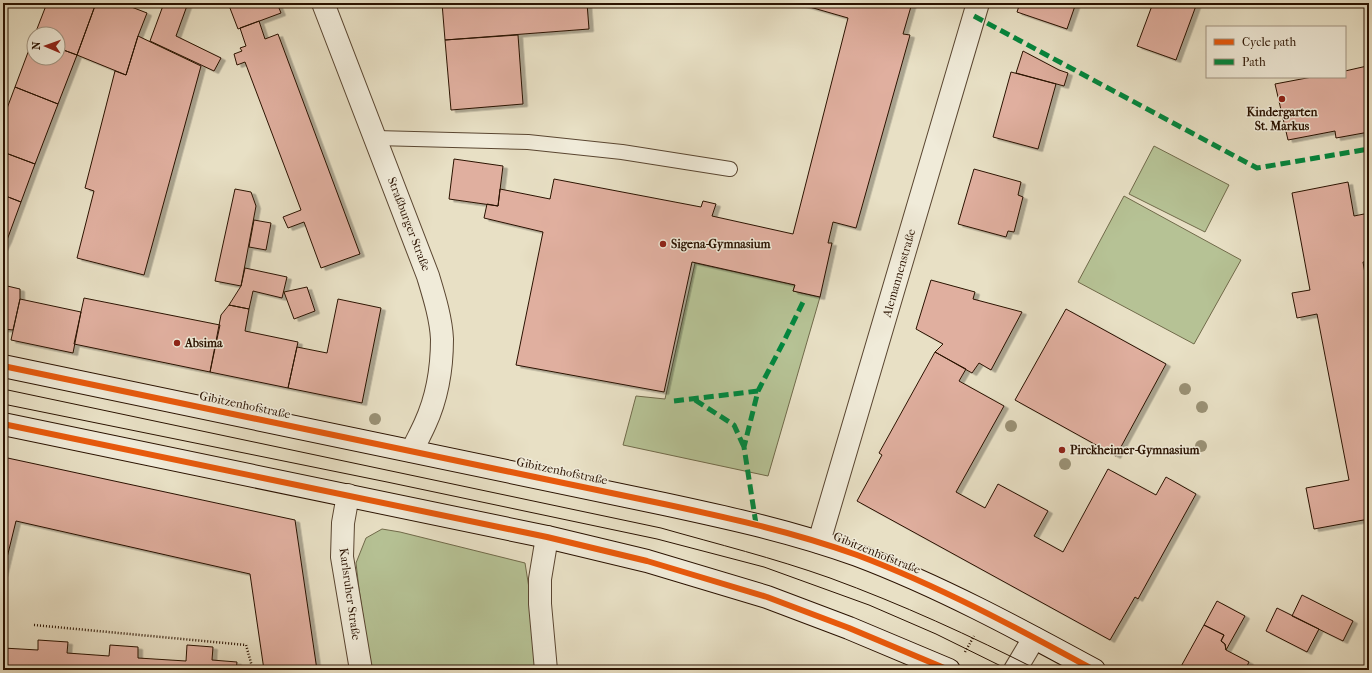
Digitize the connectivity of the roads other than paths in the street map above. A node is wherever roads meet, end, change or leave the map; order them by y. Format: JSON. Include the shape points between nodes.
{"nodes":[{"id":1,"x":323,"y":3,"type":"edge"},
{"id":2,"x":978,"y":3,"type":"edge"},
{"id":3,"x":376,"y":138,"type":"junction"},
{"id":4,"x":730,"y":169,"type":"dead end"},
{"id":5,"x":3,"y":366,"type":"edge"},
{"id":6,"x":3,"y":424,"type":"edge"},
{"id":7,"x":412,"y":451,"type":"junction"},
{"id":8,"x":348,"y":495,"type":"junction"},
{"id":9,"x":547,"y":537,"type":"junction"},
{"id":10,"x":819,"y":542,"type":"junction"},
{"id":11,"x":1034,"y":638,"type":"junction"},
{"id":12,"x":361,"y":670,"type":"edge"},
{"id":13,"x":546,"y":670,"type":"edge"},
{"id":14,"x":949,"y":670,"type":"edge"},
{"id":15,"x":1015,"y":670,"type":"edge"},
{"id":16,"x":1094,"y":670,"type":"edge"}],
"edges":[{"from":1,"to":3,"type":"main road","name":"Straßburger Straße"},
{"from":2,"to":10,"type":"main road","name":"Alemannenstraße"},
{"from":3,"to":4,"type":"lane","via":[[528,142],[622,152]]},
{"from":3,"to":7,"type":"main road","name":"Straßburger Straße","via":[[428,276],[442,338],[433,402]]},
{"from":5,"to":7,"type":"main road","name":"Gibitzenhofstraße"},
{"from":6,"to":8,"type":"main road"},
{"from":7,"to":10,"type":"main road","name":"Gibitzenhofstraße","via":[[724,516]]},
{"from":8,"to":9,"type":"main road"},
{"from":8,"to":12,"type":"main road","name":"Karlsruher Straße","via":[[343,523],[342,557]]},
{"from":9,"to":13,"type":"main road","via":[[540,579]]},
{"from":9,"to":14,"type":"main road","via":[[647,561],[767,596]]},
{"from":10,"to":11,"type":"main road","name":"Gibitzenhofstraße","via":[[921,582]]},
{"from":11,"to":15,"type":"main road"},
{"from":11,"to":16,"type":"main road","name":"Gibitzenhofstraße"}]}
